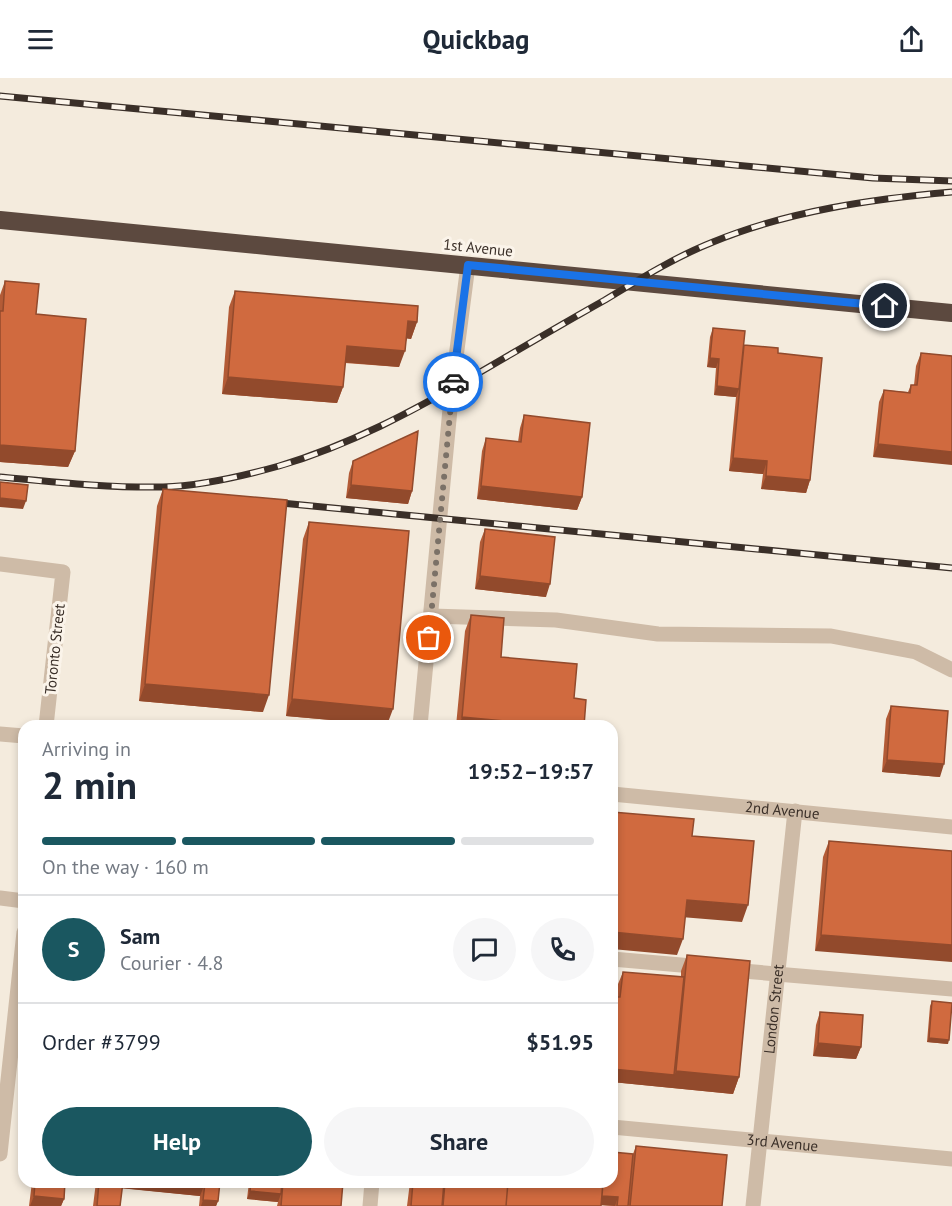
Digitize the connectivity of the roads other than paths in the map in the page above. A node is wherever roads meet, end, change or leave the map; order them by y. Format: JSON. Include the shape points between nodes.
{"nodes":[{"id":1,"x":0,"y":220,"type":"edge"},
{"id":2,"x":468,"y":265,"type":"junction"},
{"id":3,"x":952,"y":313,"type":"edge"},
{"id":4,"x":0,"y":564,"type":"edge"},
{"id":5,"x":432,"y":616,"type":"junction"},
{"id":6,"x":952,"y":670,"type":"edge"},
{"id":7,"x":47,"y":720,"type":"edge"},
{"id":8,"x":421,"y":720,"type":"edge"},
{"id":9,"x":0,"y":734,"type":"edge"},
{"id":10,"x":18,"y":736,"type":"edge"},
{"id":11,"x":618,"y":795,"type":"edge"},
{"id":12,"x":795,"y":811,"type":"junction"},
{"id":13,"x":952,"y":827,"type":"edge"},
{"id":14,"x":0,"y":898,"type":"edge"},
{"id":15,"x":18,"y":900,"type":"edge"},
{"id":16,"x":618,"y":960,"type":"edge"},
{"id":17,"x":778,"y":974,"type":"junction"},
{"id":18,"x":952,"y":989,"type":"edge"},
{"id":19,"x":18,"y":994,"type":"edge"},
{"id":20,"x":11,"y":1066,"type":"edge"},
{"id":21,"x":618,"y":1128,"type":"edge"},
{"id":22,"x":759,"y":1142,"type":"junction"},
{"id":23,"x":0,"y":1154,"type":"edge"},
{"id":24,"x":952,"y":1159,"type":"edge"},
{"id":25,"x":372,"y":1188,"type":"edge"},
{"id":26,"x":370,"y":1206,"type":"edge"},
{"id":27,"x":753,"y":1206,"type":"edge"}],
"edges":[{"from":1,"to":2,"type":"highway","name":"1st Avenue"},
{"from":2,"to":3,"type":"highway","name":"1st Avenue"},
{"from":2,"to":5,"type":"street","via":[[452,388]]},
{"from":4,"to":7,"type":"street","name":"Toronto Street","via":[[63,572]]},
{"from":5,"to":6,"type":"street","via":[[556,620],[658,634],[831,636],[916,652]]},
{"from":5,"to":8,"type":"street"},
{"from":9,"to":10,"type":"street"},
{"from":11,"to":12,"type":"street","name":"2nd Avenue"},
{"from":12,"to":13,"type":"street","name":"2nd Avenue"},
{"from":12,"to":17,"type":"street","name":"London Street"},
{"from":14,"to":15,"type":"street"},
{"from":16,"to":17,"type":"street"},
{"from":17,"to":18,"type":"street"},
{"from":17,"to":22,"type":"street","name":"London Street"},
{"from":19,"to":20,"type":"street"},
{"from":20,"to":23,"type":"street"},
{"from":21,"to":22,"type":"street","name":"3rd Avenue"},
{"from":22,"to":24,"type":"street","name":"3rd Avenue"},
{"from":22,"to":27,"type":"street","name":"London Street"},
{"from":25,"to":26,"type":"street"}]}
